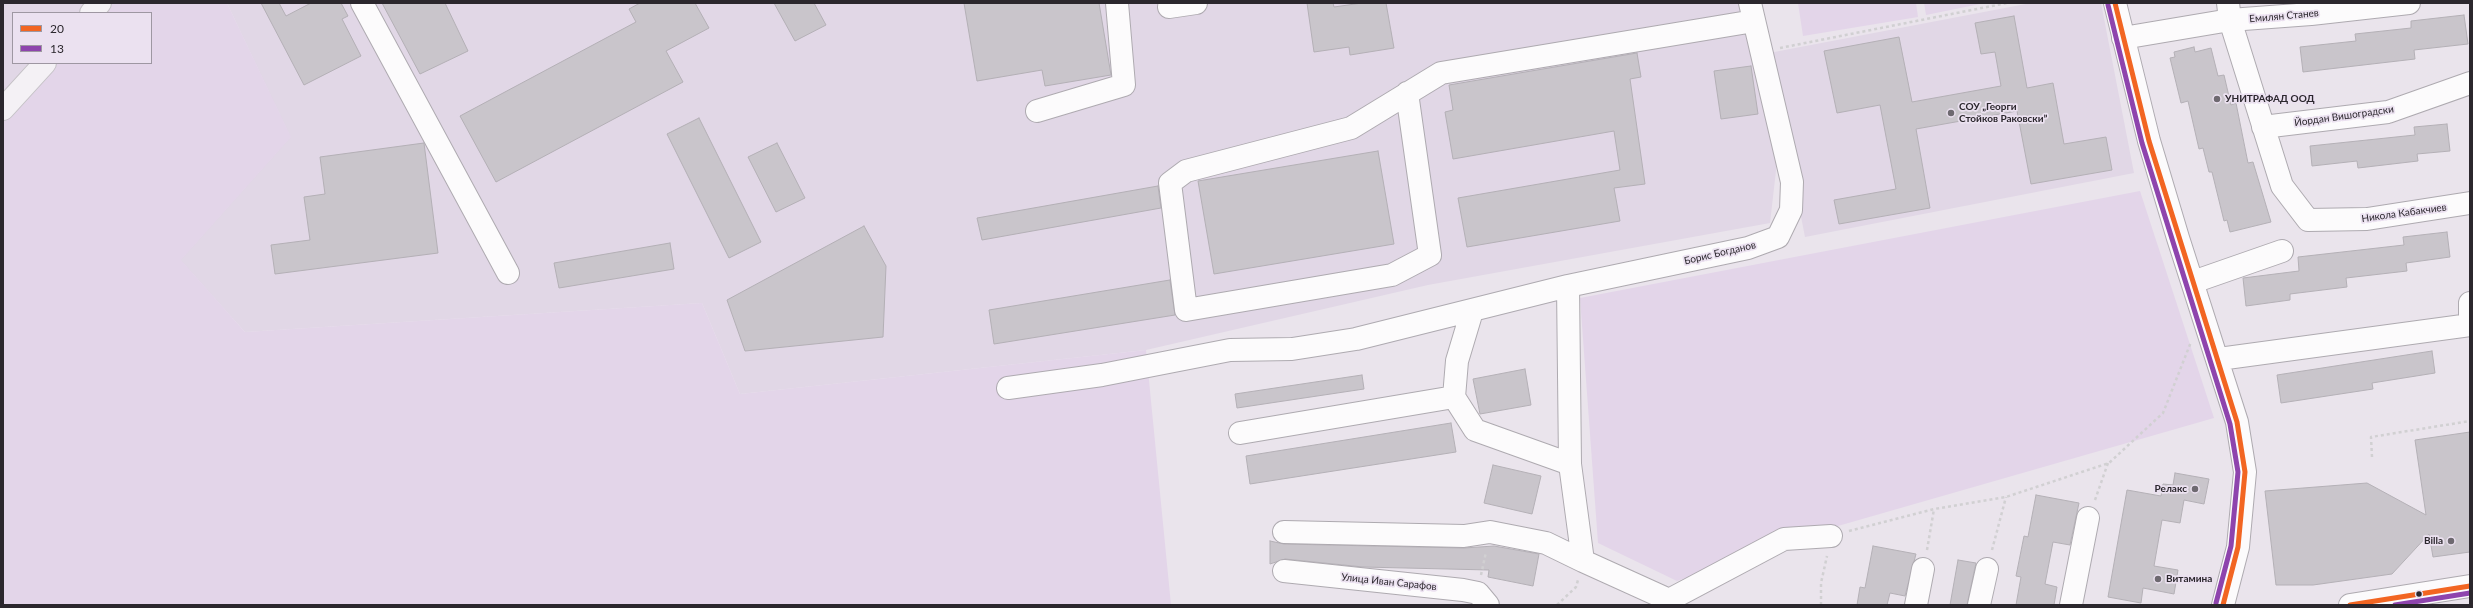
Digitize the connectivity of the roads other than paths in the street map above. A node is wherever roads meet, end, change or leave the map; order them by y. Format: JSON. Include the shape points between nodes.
{"nodes":[{"id":1,"x":100,"y":3,"type":"edge"},
{"id":2,"x":362,"y":3,"type":"edge"},
{"id":3,"x":1117,"y":3,"type":"edge"},
{"id":4,"x":1196,"y":3,"type":"edge"},
{"id":5,"x":2115,"y":3,"type":"edge"},
{"id":6,"x":2409,"y":3,"type":"edge"},
{"id":7,"x":1169,"y":7,"type":"dead end"},
{"id":8,"x":2311,"y":9,"type":"edge"},
{"id":9,"x":92,"y":12,"type":"edge"},
{"id":10,"x":1752,"y":12,"type":"edge"},
{"id":11,"x":2229,"y":12,"type":"edge"},
{"id":12,"x":2123,"y":38,"type":"junction"},
{"id":13,"x":44,"y":64,"type":"edge"},
{"id":14,"x":2470,"y":83,"type":"edge"},
{"id":15,"x":1407,"y":93,"type":"junction"},
{"id":16,"x":3,"y":109,"type":"edge"},
{"id":17,"x":1037,"y":111,"type":"dead end"},
{"id":18,"x":2263,"y":127,"type":"junction"},
{"id":19,"x":2470,"y":203,"type":"edge"},
{"id":20,"x":2282,"y":251,"type":"dead end"},
{"id":21,"x":508,"y":273,"type":"dead end"},
{"id":22,"x":2192,"y":282,"type":"junction"},
{"id":23,"x":1568,"y":286,"type":"junction"},
{"id":24,"x":2470,"y":303,"type":"edge"},
{"id":25,"x":1472,"y":310,"type":"junction"},
{"id":26,"x":2219,"y":359,"type":"junction"},
{"id":27,"x":1008,"y":388,"type":"dead end"},
{"id":28,"x":1454,"y":397,"type":"junction"},
{"id":29,"x":1240,"y":433,"type":"dead end"},
{"id":30,"x":1570,"y":464,"type":"junction"},
{"id":31,"x":2088,"y":518,"type":"road end"},
{"id":32,"x":1284,"y":532,"type":"dead end"},
{"id":33,"x":1831,"y":536,"type":"road end"},
{"id":34,"x":1583,"y":561,"type":"junction"},
{"id":35,"x":1923,"y":569,"type":"road end"},
{"id":36,"x":1987,"y":569,"type":"road end"},
{"id":37,"x":1284,"y":571,"type":"dead end"},
{"id":38,"x":2470,"y":586,"type":"edge"},
{"id":39,"x":1483,"y":599,"type":"edge"},
{"id":40,"x":1669,"y":603,"type":"edge"},
{"id":41,"x":1916,"y":605,"type":"edge"},
{"id":42,"x":1979,"y":605,"type":"edge"},
{"id":43,"x":2071,"y":605,"type":"edge"},
{"id":44,"x":2223,"y":605,"type":"edge"},
{"id":45,"x":2350,"y":605,"type":"edge"}],
"edges":[{"from":1,"to":9,"type":"main road"},
{"from":2,"to":21,"type":"street"},
{"from":3,"to":17,"type":"street","via":[[1124,85]]},
{"from":4,"to":7,"type":"street"},
{"from":5,"to":12,"type":"street"},
{"from":6,"to":8,"type":"street","name":"Емилян Станев"},
{"from":8,"to":11,"type":"street","name":"Емилян Станев"},
{"from":10,"to":15,"type":"street","via":[[1441,73]]},
{"from":10,"to":23,"type":"street","name":"Борис Богданов","via":[[1792,182],[1791,210],[1778,237],[1748,248]]},
{"from":11,"to":12,"type":"street","name":"Емилян Станев"},
{"from":11,"to":18,"type":"street","name":"Никола Кабакчиев"},
{"from":12,"to":22,"type":"street","via":[[2149,141]]},
{"from":13,"to":16,"type":"main road"},
{"from":14,"to":18,"type":"street","name":"Йордан Вишоградски","via":[[2388,112]]},
{"from":15,"to":15,"type":"street","via":[[1430,255],[1392,275],[1186,310],[1170,183],[1186,171],[1351,128]]},
{"from":18,"to":19,"type":"street","name":"Никола Кабакчиев","via":[[2282,186],[2308,220],[2367,219]]},
{"from":20,"to":22,"type":"street"},
{"from":22,"to":26,"type":"street"},
{"from":23,"to":25,"type":"street","name":"Борис Богданов"},
{"from":23,"to":30,"type":"street"},
{"from":24,"to":26,"type":"street","via":[[2470,325]]},
{"from":25,"to":27,"type":"street","name":"Борис Богданов","via":[[1356,339],[1292,349],[1230,350],[1102,375]]},
{"from":25,"to":28,"type":"street","via":[[1457,361]]},
{"from":26,"to":44,"type":"street","via":[[2237,422],[2245,472],[2238,547]]},
{"from":28,"to":29,"type":"street"},
{"from":28,"to":30,"type":"street","via":[[1476,430]]},
{"from":30,"to":34,"type":"street"},
{"from":31,"to":43,"type":"street"},
{"from":32,"to":34,"type":"street","via":[[1464,536],[1490,532],[1546,543]]},
{"from":33,"to":40,"type":"street","via":[[1784,539]]},
{"from":34,"to":40,"type":"street"},
{"from":35,"to":41,"type":"street"},
{"from":36,"to":42,"type":"street"},
{"from":37,"to":39,"type":"street","name":"Улица Иван Сарафов"},
{"from":38,"to":45,"type":"street"}]}
